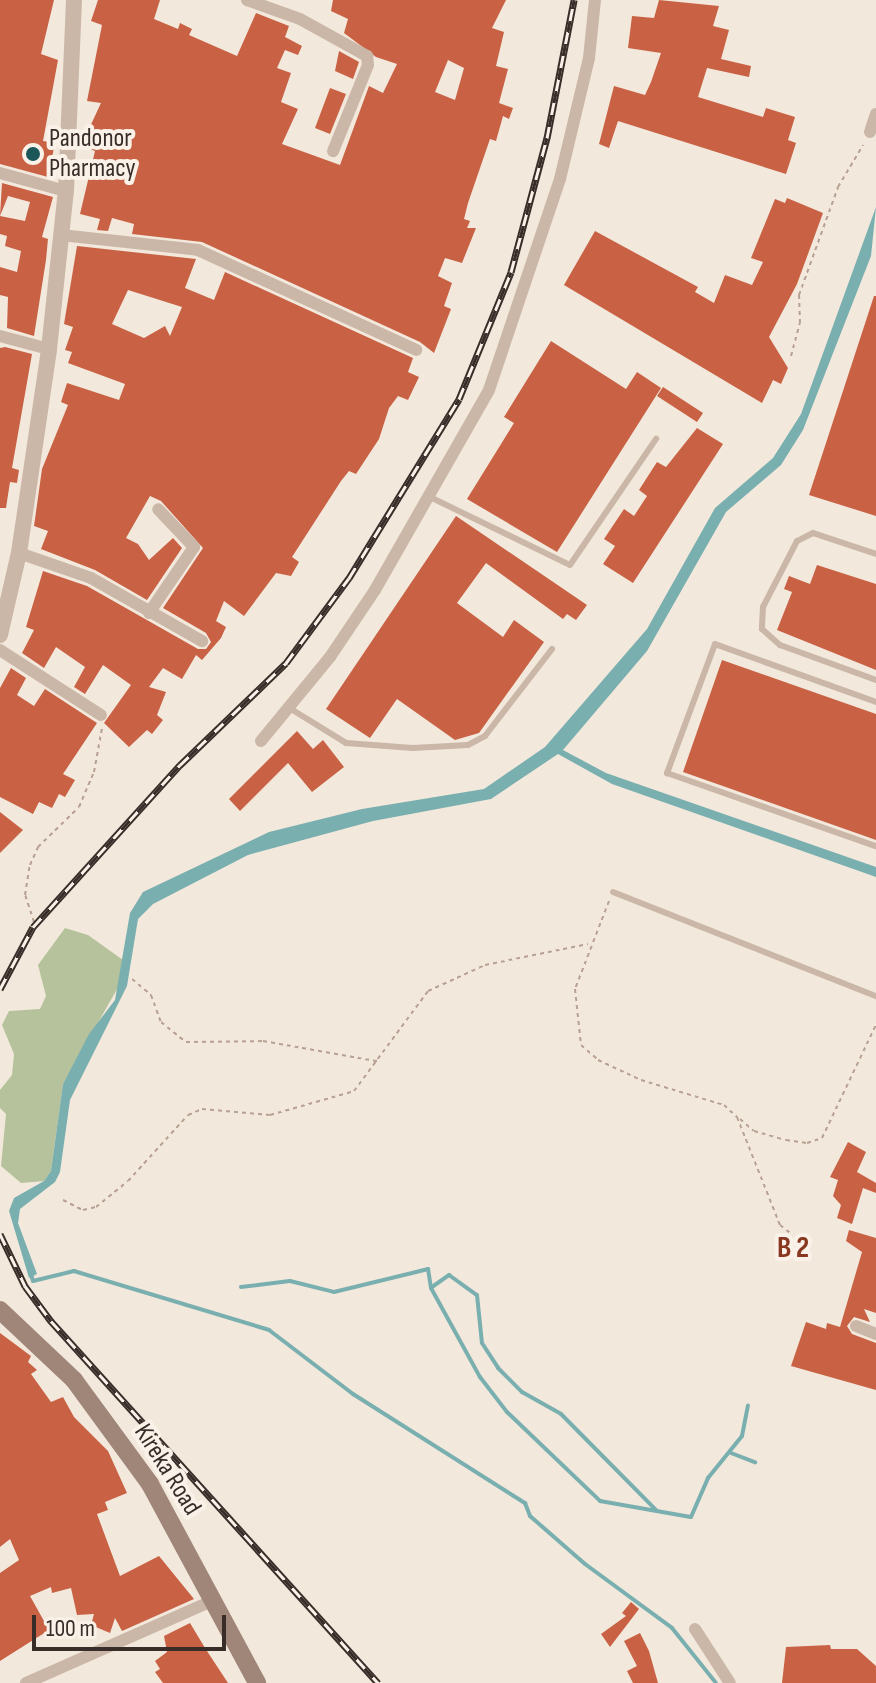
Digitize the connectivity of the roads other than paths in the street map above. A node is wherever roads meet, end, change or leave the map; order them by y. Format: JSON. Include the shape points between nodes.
{"nodes":[{"id":1,"x":74,"y":0,"type":"edge"},
{"id":2,"x":247,"y":0,"type":"edge"},
{"id":3,"x":595,"y":0,"type":"edge"},
{"id":4,"x":876,"y":114,"type":"edge"},
{"id":5,"x":870,"y":132,"type":"road end"},
{"id":6,"x":333,"y":151,"type":"dead end"},
{"id":7,"x":0,"y":173,"type":"edge"},
{"id":8,"x":66,"y":191,"type":"junction"},
{"id":9,"x":61,"y":235,"type":"junction"},
{"id":10,"x":0,"y":336,"type":"edge"},
{"id":11,"x":49,"y":349,"type":"junction"},
{"id":12,"x":416,"y":350,"type":"dead end"},
{"id":13,"x":656,"y":439,"type":"dead end"},
{"id":14,"x":432,"y":498,"type":"junction"},
{"id":15,"x":158,"y":509,"type":"dead end"},
{"id":16,"x":19,"y":553,"type":"junction"},
{"id":17,"x":876,"y":554,"type":"edge"},
{"id":18,"x":149,"y":613,"type":"junction"},
{"id":19,"x":0,"y":635,"type":"edge"},
{"id":20,"x":202,"y":641,"type":"dead end"},
{"id":21,"x":552,"y":649,"type":"dead end"},
{"id":22,"x":0,"y":650,"type":"edge"},
{"id":23,"x":876,"y":680,"type":"edge"},
{"id":24,"x":876,"y":702,"type":"edge"},
{"id":25,"x":291,"y":709,"type":"junction"},
{"id":26,"x":101,"y":715,"type":"road end"},
{"id":27,"x":261,"y":741,"type":"dead end"},
{"id":28,"x":876,"y":846,"type":"edge"},
{"id":29,"x":613,"y":892,"type":"road end"},
{"id":30,"x":876,"y":996,"type":"edge"},
{"id":31,"x":0,"y":1310,"type":"edge"},
{"id":32,"x":856,"y":1326,"type":"dead end"},
{"id":33,"x":876,"y":1334,"type":"edge"},
{"id":34,"x":212,"y":1601,"type":"junction"},
{"id":35,"x":695,"y":1629,"type":"dead end"},
{"id":36,"x":26,"y":1683,"type":"edge"},
{"id":37,"x":257,"y":1683,"type":"edge"},
{"id":38,"x":730,"y":1683,"type":"edge"}],
"edges":[{"from":1,"to":8,"type":"street"},
{"from":2,"to":6,"type":"street","via":[[300,19],[367,56]]},
{"from":3,"to":14,"type":"street","via":[[589,58],[560,179],[507,349]]},
{"from":4,"to":5,"type":"street"},
{"from":7,"to":8,"type":"street"},
{"from":8,"to":9,"type":"street"},
{"from":9,"to":11,"type":"street"},
{"from":9,"to":12,"type":"street","via":[[198,250]]},
{"from":10,"to":11,"type":"street"},
{"from":11,"to":16,"type":"street"},
{"from":13,"to":14,"type":"lane","via":[[570,565]]},
{"from":14,"to":25,"type":"street"},
{"from":15,"to":18,"type":"street","via":[[194,547]]},
{"from":16,"to":18,"type":"street","via":[[91,578]]},
{"from":16,"to":19,"type":"street"},
{"from":17,"to":23,"type":"lane","via":[[813,533],[797,541],[763,607],[762,629],[780,645]]},
{"from":18,"to":20,"type":"street"},
{"from":21,"to":25,"type":"lane","via":[[485,736],[468,745],[346,743]]},
{"from":22,"to":26,"type":"street"},
{"from":24,"to":28,"type":"lane","via":[[715,644],[667,773]]},
{"from":25,"to":27,"type":"street"},
{"from":29,"to":30,"type":"lane"},
{"from":31,"to":34,"type":"main road","name":"Kireka Road","via":[[74,1380],[110,1427],[150,1484]]},
{"from":32,"to":33,"type":"street"},
{"from":34,"to":36,"type":"street"},
{"from":34,"to":37,"type":"main road","name":"Kireka Road"},
{"from":35,"to":38,"type":"street"}]}
